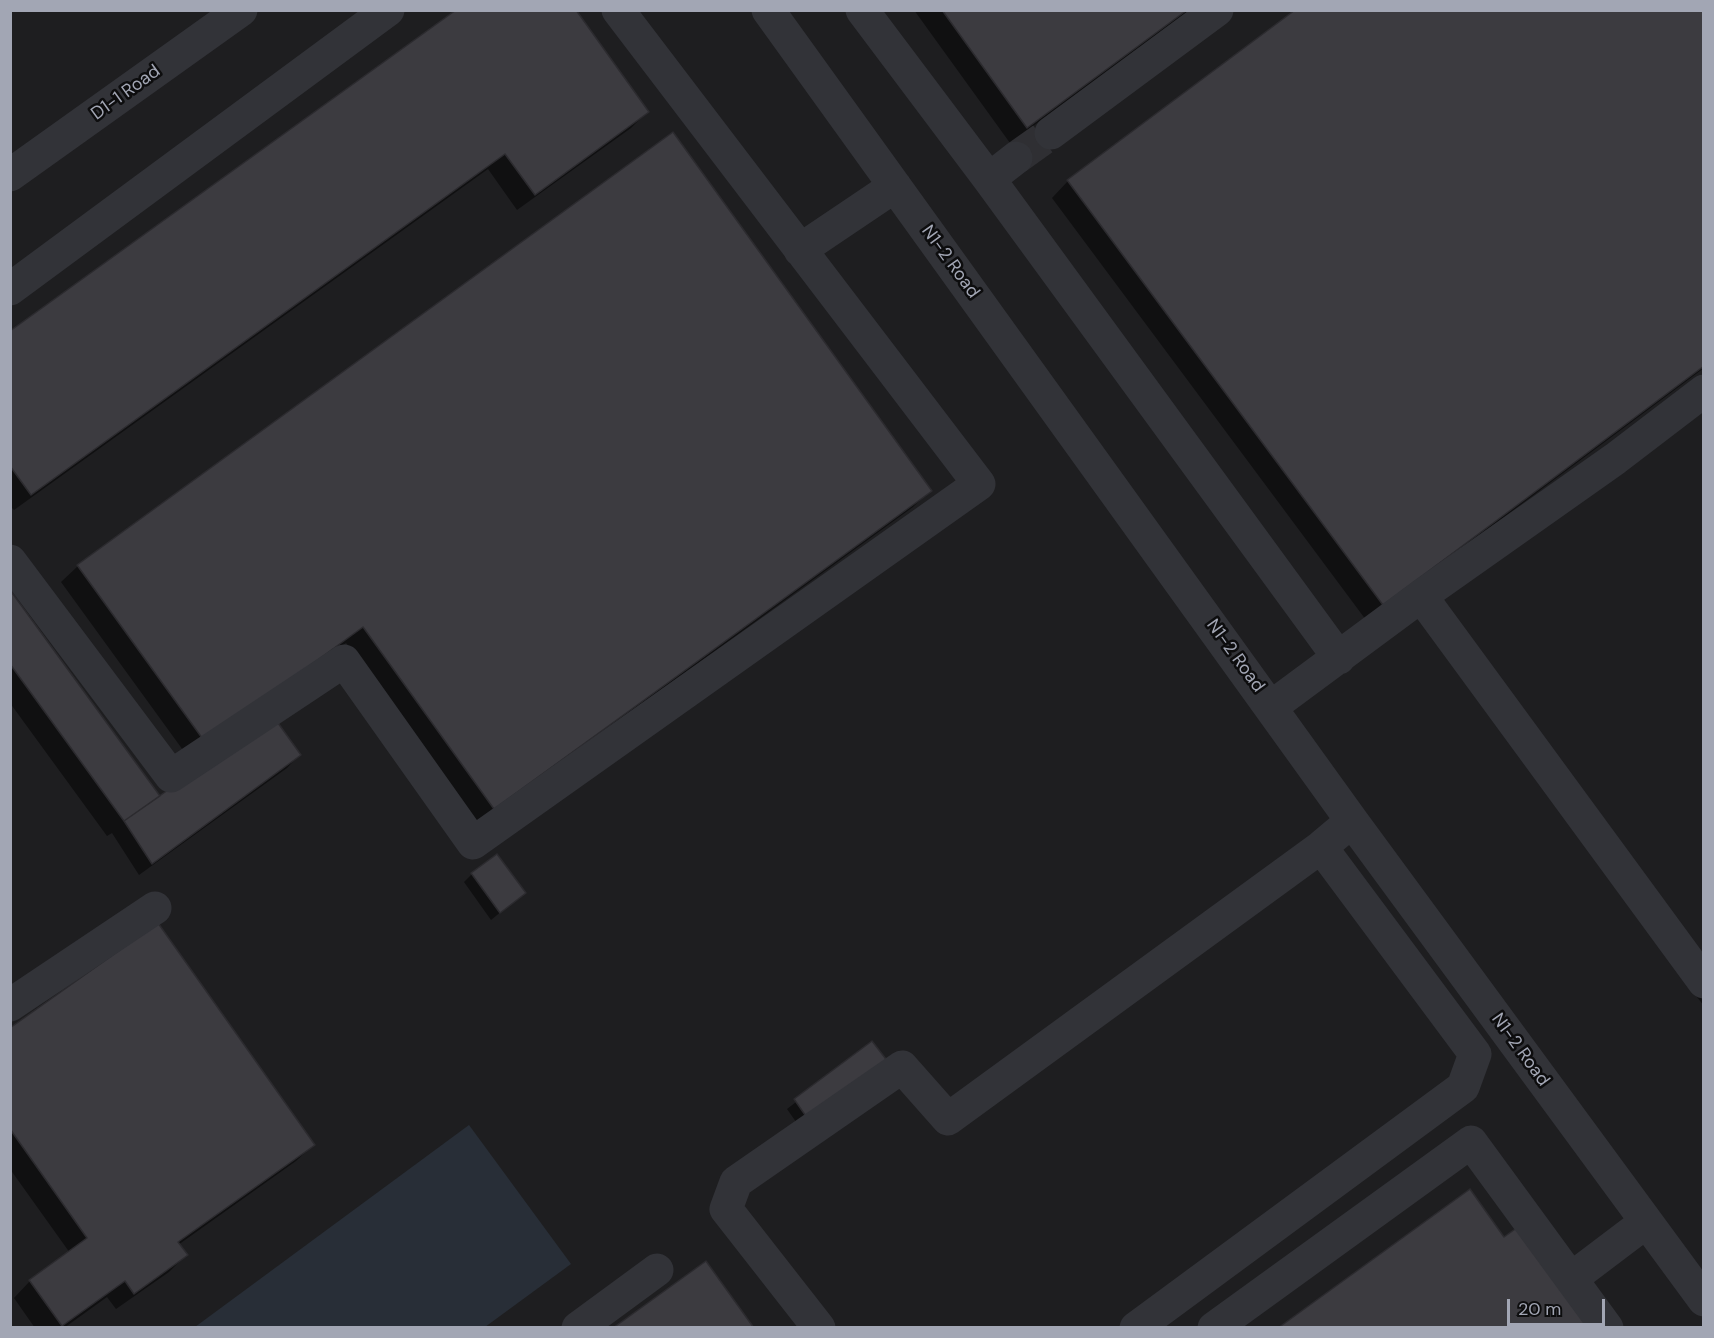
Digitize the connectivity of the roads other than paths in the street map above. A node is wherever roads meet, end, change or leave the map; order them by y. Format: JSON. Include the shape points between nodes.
{"nodes":[{"id":1,"x":241,"y":10,"type":"edge"},
{"id":2,"x":388,"y":10,"type":"edge"},
{"id":3,"x":618,"y":10,"type":"edge"},
{"id":4,"x":768,"y":10,"type":"edge"},
{"id":5,"x":862,"y":10,"type":"edge"},
{"id":6,"x":1217,"y":10,"type":"edge"},
{"id":7,"x":1051,"y":133,"type":"tunnel mouth"},
{"id":8,"x":1016,"y":158,"type":"tunnel mouth"},
{"id":9,"x":10,"y":175,"type":"edge"},
{"id":10,"x":989,"y":179,"type":"junction"},
{"id":11,"x":895,"y":186,"type":"junction"},
{"id":12,"x":800,"y":250,"type":"junction"},
{"id":13,"x":10,"y":289,"type":"edge"},
{"id":14,"x":1704,"y":391,"type":"edge"},
{"id":15,"x":10,"y":561,"type":"edge"},
{"id":16,"x":1421,"y":597,"type":"junction"},
{"id":17,"x":1339,"y":658,"type":"junction"},
{"id":18,"x":1271,"y":707,"type":"junction"},
{"id":19,"x":1352,"y":821,"type":"junction"},
{"id":20,"x":1321,"y":847,"type":"junction"},
{"id":21,"x":155,"y":908,"type":"dead end"},
{"id":22,"x":1704,"y":982,"type":"edge"},
{"id":23,"x":10,"y":1005,"type":"edge"},
{"id":24,"x":1646,"y":1222,"type":"junction"},
{"id":25,"x":657,"y":1270,"type":"dead end"},
{"id":26,"x":1572,"y":1278,"type":"junction"},
{"id":27,"x":1704,"y":1300,"type":"edge"},
{"id":28,"x":578,"y":1328,"type":"edge"},
{"id":29,"x":819,"y":1328,"type":"edge"},
{"id":30,"x":1136,"y":1328,"type":"edge"},
{"id":31,"x":1214,"y":1328,"type":"edge"},
{"id":32,"x":1607,"y":1328,"type":"edge"}],
"edges":[{"from":1,"to":9,"type":"street","name":"D1-1 Road"},
{"from":2,"to":13,"type":"street"},
{"from":3,"to":12,"type":"street"},
{"from":4,"to":11,"type":"street","name":"N1-2 Road"},
{"from":5,"to":10,"type":"street"},
{"from":6,"to":7,"type":"street"},
{"from":8,"to":10,"type":"street"},
{"from":10,"to":17,"type":"street"},
{"from":11,"to":12,"type":"street"},
{"from":11,"to":18,"type":"street","name":"N1-2 Road"},
{"from":12,"to":15,"type":"street","via":[[979,484],[473,843],[344,661],[171,776]]},
{"from":14,"to":16,"type":"street"},
{"from":16,"to":17,"type":"street"},
{"from":16,"to":22,"type":"street"},
{"from":17,"to":18,"type":"street"},
{"from":18,"to":19,"type":"street","name":"N1-2 Road"},
{"from":19,"to":20,"type":"street"},
{"from":19,"to":24,"type":"street","name":"N1-2 Road"},
{"from":20,"to":29,"type":"street","via":[[948,1119],[902,1068],[736,1182],[726,1209]]},
{"from":20,"to":30,"type":"street","via":[[1475,1054],[1463,1087]]},
{"from":21,"to":23,"type":"street"},
{"from":24,"to":26,"type":"street"},
{"from":24,"to":27,"type":"street","name":"N1-2 Road"},
{"from":25,"to":28,"type":"street"},
{"from":26,"to":31,"type":"street","via":[[1471,1142]]},
{"from":26,"to":32,"type":"street"}]}
